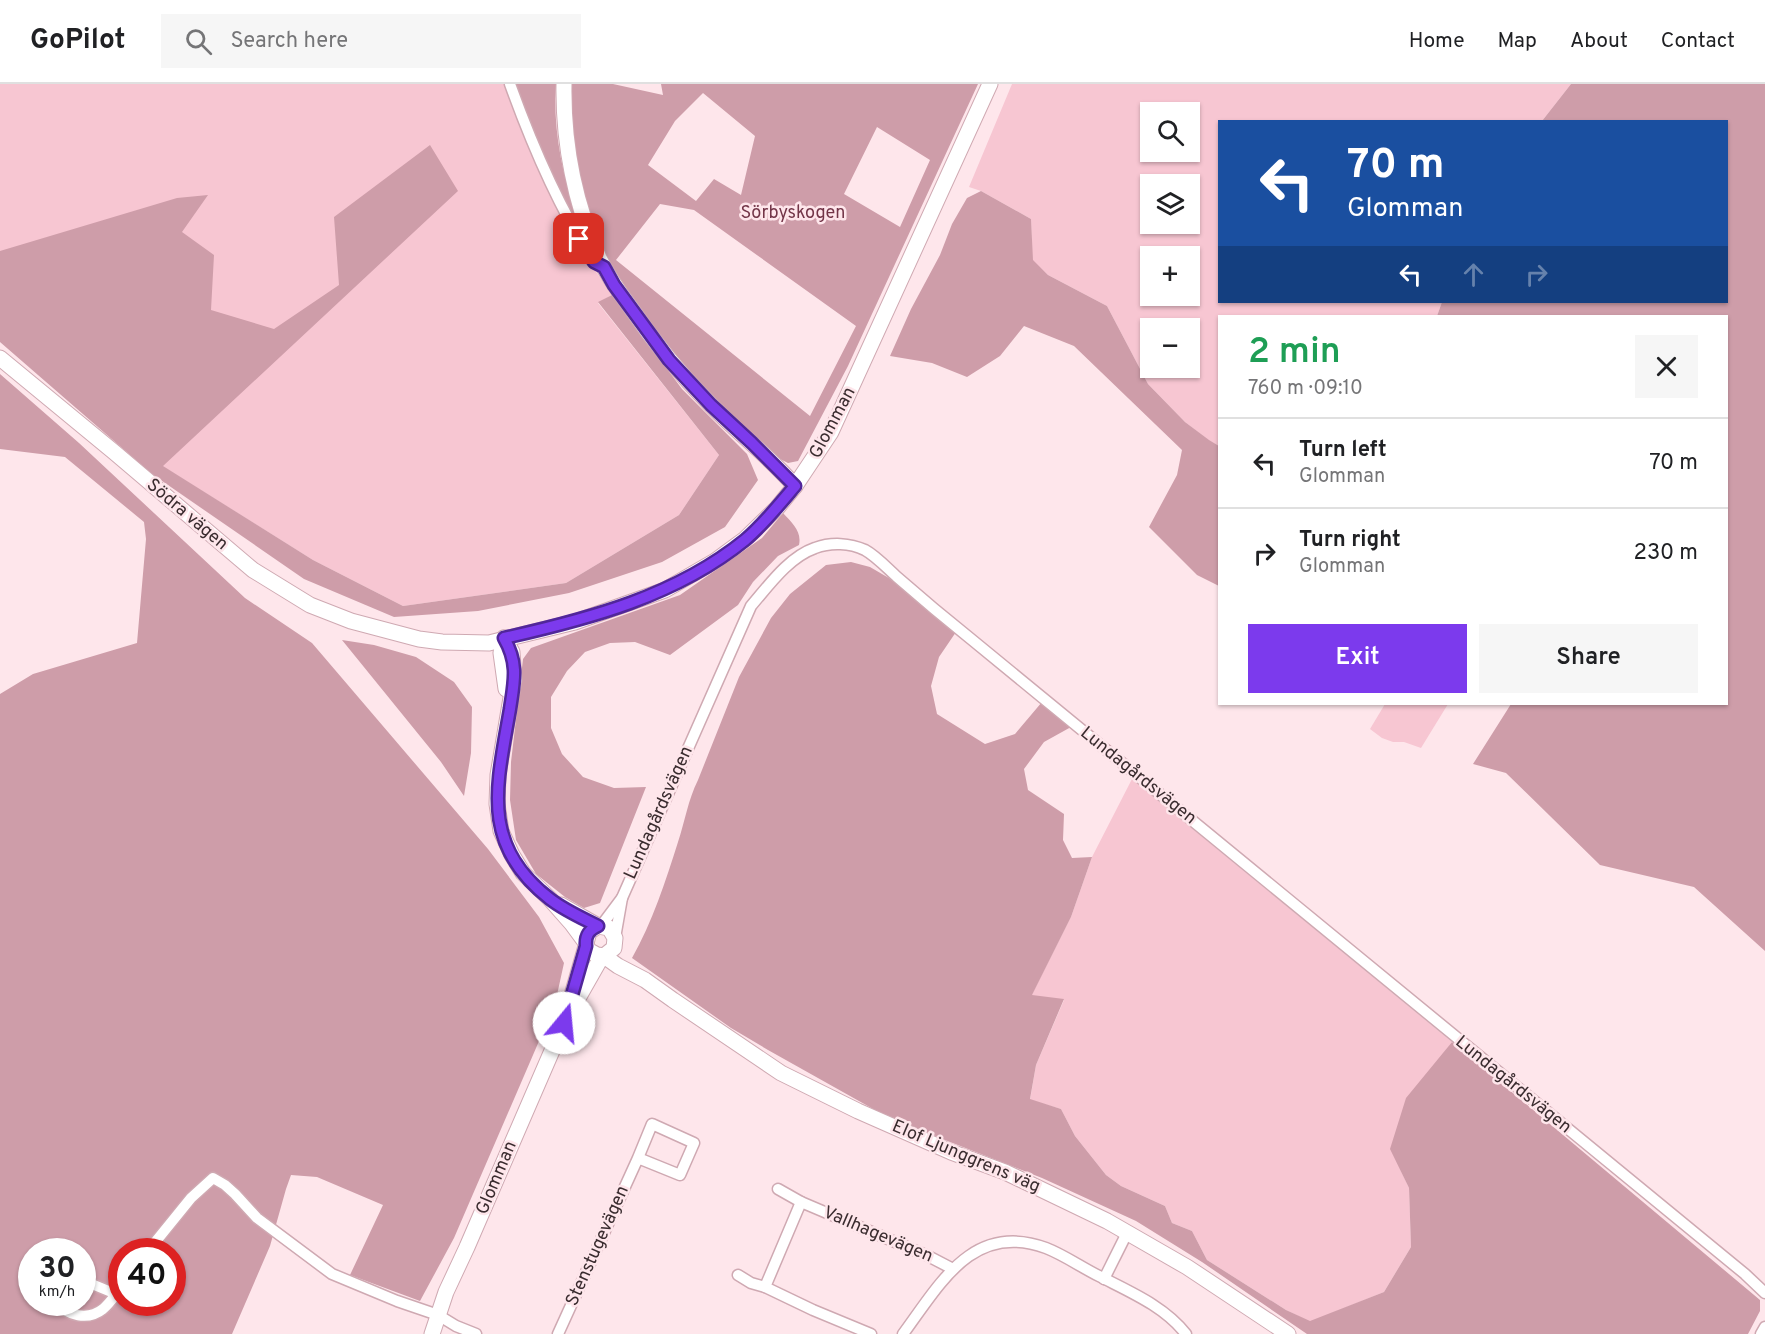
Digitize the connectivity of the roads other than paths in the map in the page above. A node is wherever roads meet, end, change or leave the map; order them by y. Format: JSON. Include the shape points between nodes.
{"nodes":[{"id":1,"x":510,"y":84,"type":"edge"},
{"id":2,"x":564,"y":84,"type":"edge"},
{"id":3,"x":990,"y":84,"type":"edge"},
{"id":4,"x":604,"y":267,"type":"junction"},
{"id":5,"x":0,"y":358,"type":"edge"},
{"id":6,"x":795,"y":486,"type":"junction"},
{"id":7,"x":504,"y":638,"type":"junction"},
{"id":8,"x":622,"y":898,"type":"junction"},
{"id":9,"x":550,"y":900,"type":"junction"},
{"id":10,"x":599,"y":926,"type":"junction"},
{"id":11,"x":616,"y":940,"type":"junction"},
{"id":12,"x":586,"y":944,"type":"junction"},
{"id":13,"x":603,"y":956,"type":"junction"},
{"id":14,"x":645,"y":980,"type":"junction"},
{"id":15,"x":564,"y":1023,"type":"junction"},
{"id":16,"x":638,"y":1158,"type":"junction"},
{"id":17,"x":778,"y":1189,"type":"dead end"},
{"id":18,"x":801,"y":1202,"type":"junction"},
{"id":19,"x":1127,"y":1233,"type":"junction"},
{"id":20,"x":159,"y":1238,"type":"edge"},
{"id":21,"x":953,"y":1269,"type":"junction"},
{"id":22,"x":738,"y":1275,"type":"dead end"},
{"id":23,"x":1104,"y":1279,"type":"junction"},
{"id":24,"x":765,"y":1287,"type":"junction"},
{"id":25,"x":1765,"y":1293,"type":"edge"},
{"id":26,"x":108,"y":1303,"type":"edge"},
{"id":27,"x":96,"y":1313,"type":"edge"},
{"id":28,"x":438,"y":1315,"type":"junction"},
{"id":29,"x":1765,"y":1327,"type":"edge"},
{"id":30,"x":432,"y":1334,"type":"edge"},
{"id":31,"x":476,"y":1334,"type":"edge"},
{"id":32,"x":558,"y":1334,"type":"edge"},
{"id":33,"x":871,"y":1334,"type":"edge"},
{"id":34,"x":903,"y":1334,"type":"edge"},
{"id":35,"x":1186,"y":1334,"type":"edge"},
{"id":36,"x":1288,"y":1334,"type":"edge"},
{"id":37,"x":1761,"y":1334,"type":"edge"}],
"edges":[{"from":1,"to":4,"type":"street","via":[[534,148],[579,239],[594,262]]},
{"from":2,"to":4,"type":"street","via":[[571,169],[588,229]]},
{"from":3,"to":6,"type":"street","name":"Glomman","via":[[831,432]]},
{"from":4,"to":6,"type":"street","via":[[673,364]]},
{"from":5,"to":7,"type":"street","name":"Södra vägen","via":[[253,570],[310,605],[396,633]]},
{"from":6,"to":7,"type":"street","name":"Glomman","via":[[746,539],[665,590],[575,622]]},
{"from":7,"to":9,"type":"street","via":[[512,652],[514,680],[498,775],[501,831],[523,873]]},
{"from":8,"to":10,"type":"street","name":"Lundagårdsvägen"},
{"from":8,"to":11,"type":"street","name":"Lundagårdsvägen"},
{"from":8,"to":25,"type":"street","name":"Lundagårdsvägen","via":[[751,606],[778,575],[813,548],[848,545],[865,551]]},
{"from":9,"to":10,"type":"street"},
{"from":9,"to":12,"type":"street"},
{"from":10,"to":11,"type":"street","via":[[609,928]]},
{"from":10,"to":12,"type":"street","via":[[589,932]]},
{"from":11,"to":13,"type":"street","via":[[614,948]]},
{"from":11,"to":14,"type":"street","name":"Elof Ljunggrens väg"},
{"from":12,"to":13,"type":"street","via":[[593,954]]},
{"from":12,"to":15,"type":"street","name":"Glomman"},
{"from":13,"to":14,"type":"street","name":"Elof Ljunggrens väg"},
{"from":13,"to":15,"type":"street","name":"Glomman"},
{"from":14,"to":19,"type":"street","name":"Elof Ljunggrens väg","via":[[781,1073],[858,1111],[1053,1194]]},
{"from":15,"to":28,"type":"street","name":"Glomman"},
{"from":16,"to":16,"type":"street","name":"Stenstugevägen","via":[[652,1124],[694,1143],[681,1175]]},
{"from":16,"to":32,"type":"street","name":"Stenstugevägen"},
{"from":17,"to":18,"type":"street","name":"Vallhagevägen"},
{"from":18,"to":21,"type":"street","name":"Vallhagevägen"},
{"from":18,"to":24,"type":"street","name":"Vallhagevägen"},
{"from":19,"to":23,"type":"street"},
{"from":19,"to":36,"type":"street","name":"Elof Ljunggrens väg","via":[[1187,1267]]},
{"from":20,"to":28,"type":"street","via":[[213,1178],[257,1218],[332,1274]]},
{"from":21,"to":23,"type":"street","via":[[981,1248],[1014,1241],[1047,1248]]},
{"from":21,"to":34,"type":"street"},
{"from":22,"to":24,"type":"street"},
{"from":23,"to":35,"type":"street","via":[[1151,1304]]},
{"from":24,"to":33,"type":"street"},
{"from":26,"to":27,"type":"street"},
{"from":28,"to":30,"type":"street","name":"Glomman"},
{"from":28,"to":31,"type":"street"},
{"from":29,"to":37,"type":"street"}]}
